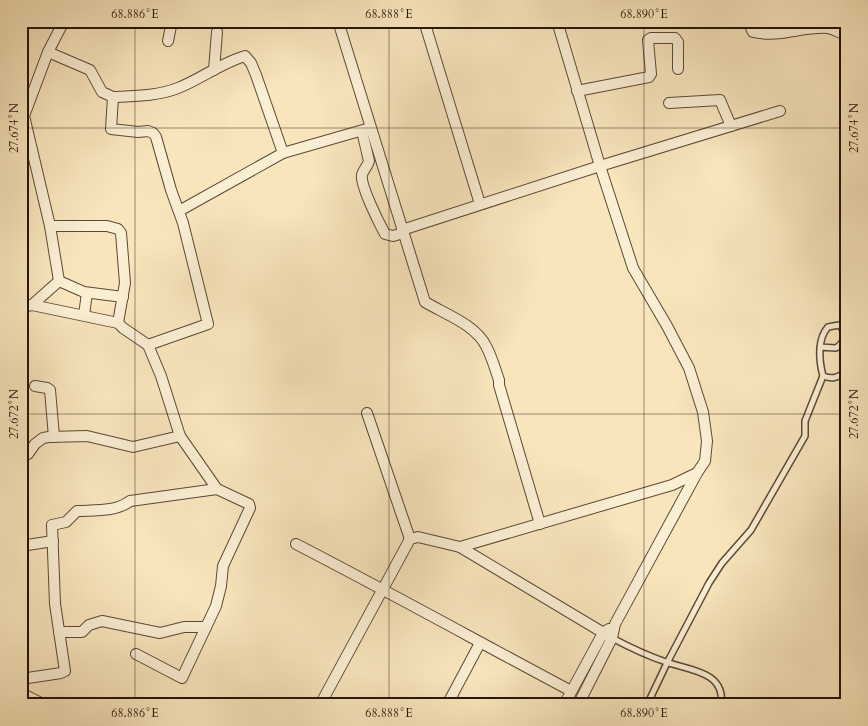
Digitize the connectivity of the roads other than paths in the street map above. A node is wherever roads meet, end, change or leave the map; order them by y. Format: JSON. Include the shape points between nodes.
{"nodes":[{"id":1,"x":64,"y":21,"type":"edge"},
{"id":2,"x":172,"y":21,"type":"edge"},
{"id":3,"x":338,"y":21,"type":"edge"},
{"id":4,"x":424,"y":21,"type":"edge"},
{"id":5,"x":557,"y":21,"type":"edge"},
{"id":6,"x":753,"y":21,"type":"edge"},
{"id":7,"x":217,"y":32,"type":"dead end"},
{"id":8,"x":847,"y":35,"type":"edge"},
{"id":9,"x":168,"y":41,"type":"dead end"},
{"id":10,"x":48,"y":52,"type":"junction"},
{"id":11,"x":214,"y":70,"type":"junction"},
{"id":12,"x":678,"y":70,"type":"dead end"},
{"id":13,"x":578,"y":91,"type":"junction"},
{"id":14,"x":113,"y":97,"type":"junction"},
{"id":15,"x":669,"y":103,"type":"dead end"},
{"id":16,"x":780,"y":111,"type":"dead end"},
{"id":17,"x":731,"y":126,"type":"junction"},
{"id":18,"x":366,"y":129,"type":"junction"},
{"id":19,"x":284,"y":153,"type":"junction"},
{"id":20,"x":600,"y":166,"type":"junction"},
{"id":21,"x":480,"y":204,"type":"junction"},
{"id":22,"x":179,"y":212,"type":"junction"},
{"id":23,"x":50,"y":226,"type":"junction"},
{"id":24,"x":402,"y":232,"type":"junction"},
{"id":25,"x":59,"y":281,"type":"junction"},
{"id":26,"x":87,"y":293,"type":"junction"},
{"id":27,"x":123,"y":297,"type":"junction"},
{"id":28,"x":32,"y":305,"type":"junction"},
{"id":29,"x":21,"y":307,"type":"edge"},
{"id":30,"x":84,"y":316,"type":"junction"},
{"id":31,"x":118,"y":323,"type":"junction"},
{"id":32,"x":845,"y":328,"type":"edge"},
{"id":33,"x":148,"y":345,"type":"junction"},
{"id":34,"x":820,"y":347,"type":"junction"},
{"id":35,"x":847,"y":372,"type":"edge"},
{"id":36,"x":823,"y":376,"type":"junction"},
{"id":37,"x":35,"y":386,"type":"dead end"},
{"id":38,"x":367,"y":413,"type":"dead end"},
{"id":39,"x":180,"y":436,"type":"junction"},
{"id":40,"x":54,"y":437,"type":"junction"},
{"id":41,"x":21,"y":456,"type":"edge"},
{"id":42,"x":696,"y":474,"type":"junction"},
{"id":43,"x":216,"y":489,"type":"junction"},
{"id":44,"x":540,"y":524,"type":"junction"},
{"id":45,"x":410,"y":539,"type":"junction"},
{"id":46,"x":53,"y":541,"type":"junction"},
{"id":47,"x":296,"y":544,"type":"dead end"},
{"id":48,"x":21,"y":546,"type":"edge"},
{"id":49,"x":460,"y":547,"type":"junction"},
{"id":50,"x":383,"y":589,"type":"junction"},
{"id":51,"x":206,"y":627,"type":"junction"},
{"id":52,"x":59,"y":632,"type":"junction"},
{"id":53,"x":608,"y":635,"type":"junction"},
{"id":54,"x":480,"y":643,"type":"junction"},
{"id":55,"x":136,"y":654,"type":"dead end"},
{"id":56,"x":667,"y":662,"type":"junction"},
{"id":57,"x":21,"y":680,"type":"edge"},
{"id":58,"x":571,"y":691,"type":"junction"},
{"id":59,"x":21,"y":693,"type":"edge"},
{"id":60,"x":45,"y":705,"type":"edge"},
{"id":61,"x":320,"y":705,"type":"edge"},
{"id":62,"x":447,"y":705,"type":"edge"},
{"id":63,"x":564,"y":705,"type":"edge"},
{"id":64,"x":578,"y":705,"type":"edge"},
{"id":65,"x":647,"y":705,"type":"edge"},
{"id":66,"x":721,"y":705,"type":"edge"}],
"edges":[{"from":1,"to":10,"type":"street"},
{"from":2,"to":9,"type":"street"},
{"from":3,"to":18,"type":"street"},
{"from":4,"to":21,"type":"street"},
{"from":5,"to":13,"type":"street"},
{"from":6,"to":8,"type":"street","via":[[753,32],[761,34],[831,28]]},
{"from":7,"to":11,"type":"street"},
{"from":10,"to":14,"type":"street","via":[[90,70],[102,92]]},
{"from":10,"to":23,"type":"street","via":[[24,116]]},
{"from":11,"to":14,"type":"street","via":[[177,89],[159,94]]},
{"from":11,"to":19,"type":"street","via":[[245,56],[251,63]]},
{"from":12,"to":13,"type":"street","via":[[678,42],[675,38],[651,38],[648,40],[649,78]]},
{"from":13,"to":20,"type":"street"},
{"from":14,"to":22,"type":"street","via":[[111,128],[138,132],[148,130],[156,137]]},
{"from":15,"to":17,"type":"street","via":[[720,100]]},
{"from":16,"to":17,"type":"street"},
{"from":17,"to":20,"type":"street"},
{"from":18,"to":19,"type":"street"},
{"from":18,"to":24,"type":"street"},
{"from":18,"to":24,"type":"street","via":[[369,161],[362,180],[385,234],[393,236]]},
{"from":19,"to":22,"type":"street"},
{"from":20,"to":21,"type":"street"},
{"from":20,"to":42,"type":"street","via":[[633,268],[689,368],[703,412],[707,441],[705,461]]},
{"from":21,"to":24,"type":"street"},
{"from":22,"to":33,"type":"street","via":[[208,324]]},
{"from":23,"to":25,"type":"street"},
{"from":23,"to":27,"type":"street","via":[[118,228],[125,283]]},
{"from":24,"to":44,"type":"street","via":[[426,302],[467,326],[480,336],[486,346]]},
{"from":25,"to":26,"type":"street"},
{"from":25,"to":28,"type":"street"},
{"from":26,"to":27,"type":"street"},
{"from":26,"to":30,"type":"street"},
{"from":27,"to":31,"type":"street"},
{"from":28,"to":29,"type":"street"},
{"from":28,"to":30,"type":"street"},
{"from":30,"to":31,"type":"street"},
{"from":31,"to":33,"type":"street"},
{"from":32,"to":34,"type":"lane","via":[[844,339],[836,348]]},
{"from":32,"to":34,"type":"lane","via":[[839,325],[828,327],[822,333]]},
{"from":33,"to":39,"type":"street"},
{"from":34,"to":36,"type":"lane"},
{"from":35,"to":36,"type":"lane","via":[[839,378]]},
{"from":36,"to":56,"type":"lane","via":[[805,421],[805,436],[751,530],[709,583]]},
{"from":37,"to":40,"type":"street","via":[[50,390]]},
{"from":38,"to":45,"type":"street"},
{"from":39,"to":40,"type":"street","via":[[133,447],[87,436]]},
{"from":39,"to":43,"type":"street"},
{"from":40,"to":41,"type":"street","via":[[43,438],[28,454]]},
{"from":42,"to":44,"type":"street","via":[[672,485]]},
{"from":42,"to":53,"type":"street"},
{"from":43,"to":46,"type":"street","via":[[130,500],[114,508],[77,511],[66,522],[52,525]]},
{"from":43,"to":51,"type":"street","via":[[249,504],[250,508],[223,566],[216,606]]},
{"from":44,"to":49,"type":"street"},
{"from":45,"to":49,"type":"street","via":[[418,536]]},
{"from":45,"to":50,"type":"street"},
{"from":46,"to":48,"type":"street"},
{"from":46,"to":52,"type":"street"},
{"from":47,"to":50,"type":"street"},
{"from":49,"to":53,"type":"street"},
{"from":50,"to":54,"type":"street"},
{"from":50,"to":61,"type":"street"},
{"from":51,"to":52,"type":"street","via":[[184,627],[160,633],[102,621],[89,625],[82,632]]},
{"from":51,"to":55,"type":"street","via":[[182,678]]},
{"from":52,"to":57,"type":"street","via":[[65,671]]},
{"from":53,"to":56,"type":"lane"},
{"from":53,"to":58,"type":"street"},
{"from":53,"to":64,"type":"street"},
{"from":54,"to":58,"type":"street"},
{"from":54,"to":62,"type":"street"},
{"from":56,"to":65,"type":"lane"},
{"from":56,"to":66,"type":"lane","via":[[708,676],[722,692]]},
{"from":58,"to":63,"type":"street"},
{"from":59,"to":60,"type":"street"}]}
